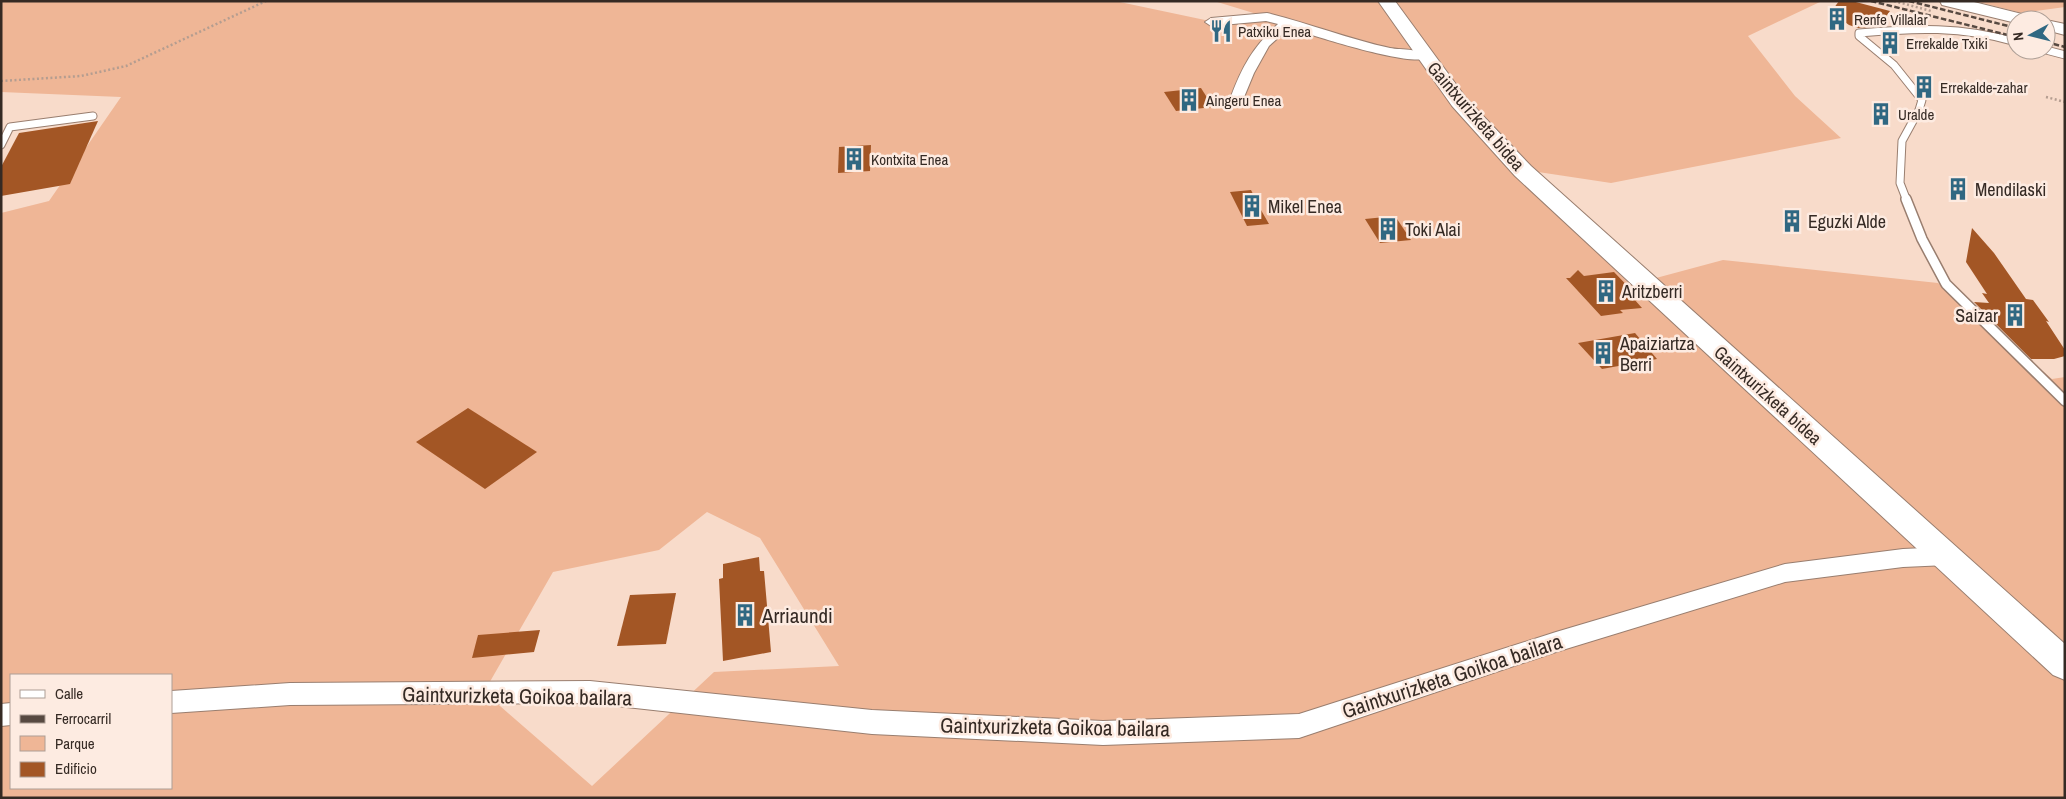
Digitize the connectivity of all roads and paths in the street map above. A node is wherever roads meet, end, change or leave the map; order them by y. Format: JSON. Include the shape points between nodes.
{"nodes":[{"id":1,"x":266,"y":1,"type":"edge"},
{"id":2,"x":1386,"y":1,"type":"edge"},
{"id":3,"x":1948,"y":1,"type":"edge"},
{"id":4,"x":2006,"y":16,"type":"edge"},
{"id":5,"x":1212,"y":22,"type":"dead end"},
{"id":6,"x":1287,"y":23,"type":"junction"},
{"id":7,"x":2006,"y":40,"type":"edge"},
{"id":8,"x":1424,"y":56,"type":"junction"},
{"id":9,"x":1,"y":81,"type":"edge"},
{"id":10,"x":2046,"y":97,"type":"dead end"},
{"id":11,"x":1236,"y":100,"type":"dead end"},
{"id":12,"x":2065,"y":102,"type":"edge"},
{"id":13,"x":93,"y":116,"type":"dead end"},
{"id":14,"x":1,"y":145,"type":"edge"},
{"id":15,"x":2065,"y":400,"type":"edge"},
{"id":16,"x":1947,"y":556,"type":"junction"},
{"id":17,"x":2065,"y":665,"type":"edge"},
{"id":18,"x":172,"y":702,"type":"edge"}],
"edges":[{"from":1,"to":9,"type":"path","via":[[126,66],[81,76]]},
{"from":2,"to":8,"type":"main road","name":"Gaintxurizketa bidea"},
{"from":3,"to":4,"type":"main road"},
{"from":5,"to":6,"type":"street","via":[[1267,17]]},
{"from":6,"to":8,"type":"street","via":[[1371,48]]},
{"from":6,"to":11,"type":"street","via":[[1264,44]]},
{"from":7,"to":15,"type":"lane","via":[[1940,28],[1859,33],[1914,86],[1922,100],[1920,110],[1902,141],[1900,183],[1922,239],[1946,284]]},
{"from":8,"to":16,"type":"main road","name":"Gaintxurizketa bidea","via":[[1470,115],[1523,171]]},
{"from":10,"to":12,"type":"path"},
{"from":13,"to":14,"type":"lane","via":[[10,127]]},
{"from":16,"to":17,"type":"main road","name":"Gaintxurizketa bidea"},
{"from":16,"to":18,"type":"street","name":"Gaintxurizketa Goikoa bailara","via":[[1903,558],[1785,573],[1556,642],[1299,726],[1103,733],[881,722],[590,692],[290,694]]}]}
